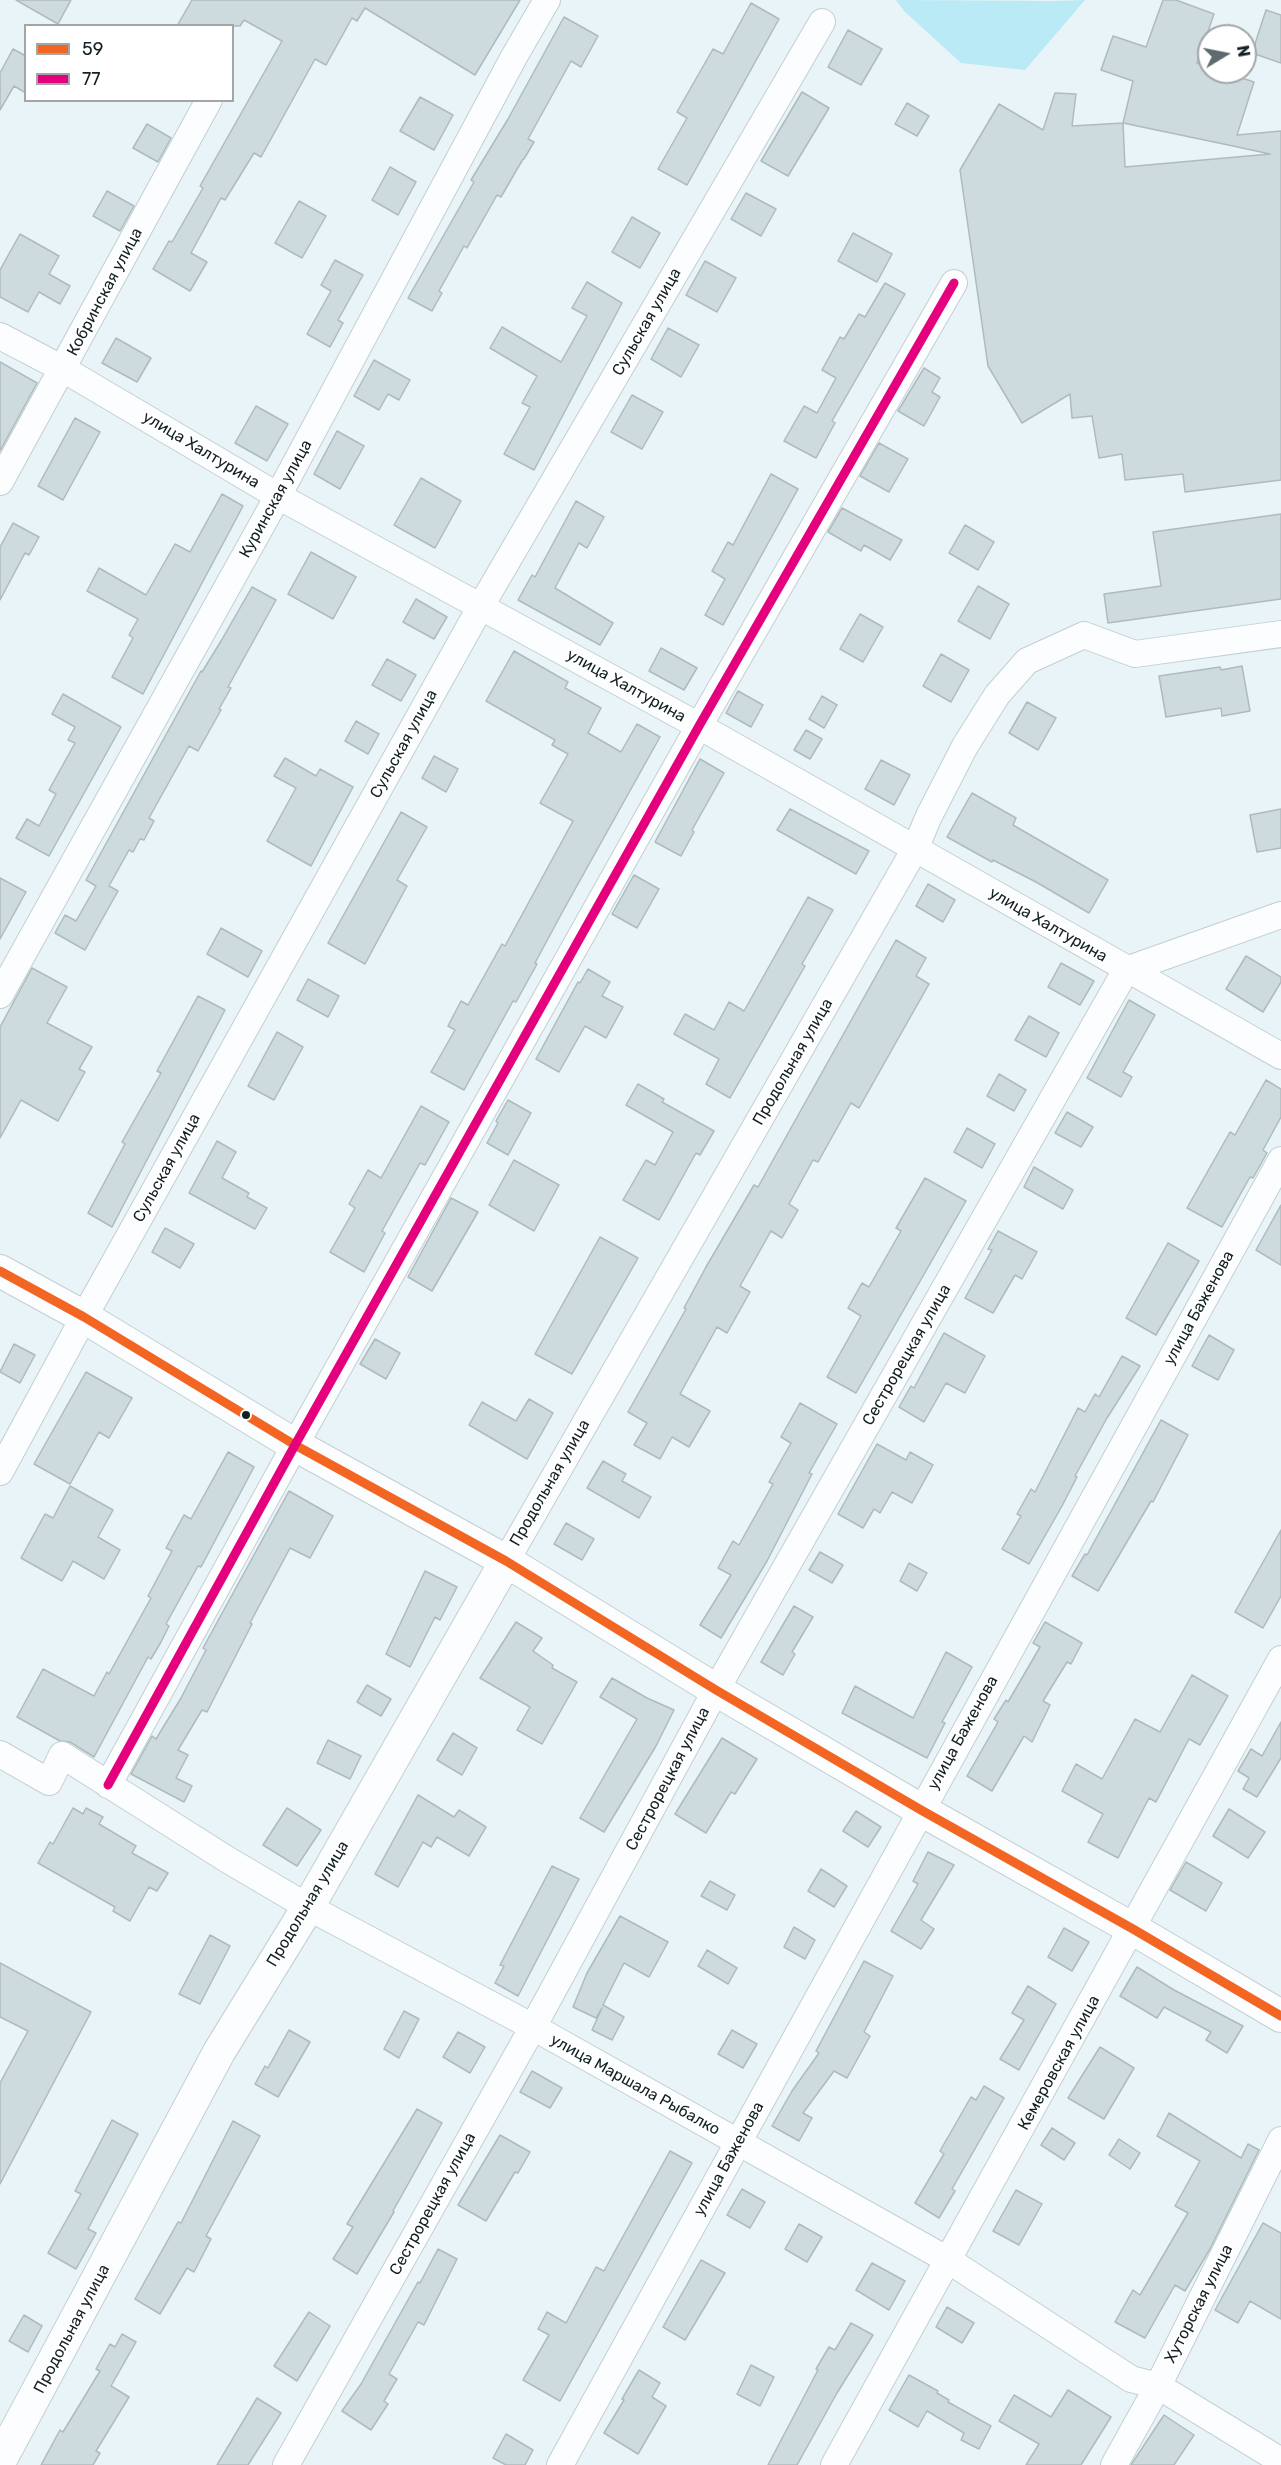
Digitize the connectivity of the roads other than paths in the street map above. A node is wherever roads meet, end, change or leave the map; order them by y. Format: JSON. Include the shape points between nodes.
{"nodes":[{"id":1,"x":547,"y":0,"type":"edge"},
{"id":2,"x":822,"y":22,"type":"dead end"},
{"id":3,"x":208,"y":102,"type":"edge"},
{"id":4,"x":954,"y":283,"type":"dead end"},
{"id":5,"x":0,"y":336,"type":"edge"},
{"id":6,"x":63,"y":369,"type":"junction"},
{"id":7,"x":0,"y":482,"type":"edge"},
{"id":8,"x":278,"y":496,"type":"junction"},
{"id":9,"x":481,"y":606,"type":"junction"},
{"id":10,"x":1281,"y":634,"type":"edge"},
{"id":11,"x":699,"y":726,"type":"junction"},
{"id":12,"x":915,"y":849,"type":"junction"},
{"id":13,"x":1281,"y":915,"type":"edge"},
{"id":14,"x":1126,"y":970,"type":"junction"},
{"id":15,"x":0,"y":995,"type":"edge"},
{"id":16,"x":1281,"y":1056,"type":"edge"},
{"id":17,"x":1281,"y":1160,"type":"edge"},
{"id":18,"x":0,"y":1271,"type":"edge"},
{"id":19,"x":84,"y":1317,"type":"junction"},
{"id":20,"x":295,"y":1445,"type":"junction"},
{"id":21,"x":0,"y":1472,"type":"edge"},
{"id":22,"x":506,"y":1561,"type":"junction"},
{"id":23,"x":1281,"y":1659,"type":"edge"},
{"id":24,"x":716,"y":1690,"type":"junction"},
{"id":25,"x":0,"y":1754,"type":"edge"},
{"id":26,"x":108,"y":1785,"type":"junction"},
{"id":27,"x":921,"y":1810,"type":"junction"},
{"id":28,"x":308,"y":1907,"type":"junction"},
{"id":29,"x":1133,"y":1929,"type":"junction"},
{"id":30,"x":1281,"y":2016,"type":"edge"},
{"id":31,"x":533,"y":2028,"type":"junction"},
{"id":32,"x":1281,"y":2140,"type":"edge"},
{"id":33,"x":738,"y":2144,"type":"junction"},
{"id":34,"x":948,"y":2260,"type":"junction"},
{"id":35,"x":1158,"y":2386,"type":"junction"},
{"id":36,"x":9,"y":2427,"type":"edge"},
{"id":37,"x":0,"y":2461,"type":"edge"},
{"id":38,"x":1281,"y":2461,"type":"edge"},
{"id":39,"x":286,"y":2465,"type":"edge"},
{"id":40,"x":560,"y":2465,"type":"edge"},
{"id":41,"x":834,"y":2465,"type":"edge"},
{"id":42,"x":1114,"y":2465,"type":"edge"}],
"edges":[{"from":1,"to":8,"type":"street","name":"Куринская улица"},
{"from":2,"to":9,"type":"street","name":"Сульская улица"},
{"from":3,"to":6,"type":"street","name":"Кобринская улица"},
{"from":4,"to":11,"type":"street"},
{"from":5,"to":6,"type":"street","name":"улица Халтурина"},
{"from":6,"to":7,"type":"street","name":"Кобринская улица"},
{"from":6,"to":8,"type":"street","name":"улица Халтурина"},
{"from":8,"to":9,"type":"street","name":"улица Халтурина"},
{"from":8,"to":15,"type":"street","name":"Куринская улица"},
{"from":9,"to":11,"type":"street","name":"улица Халтурина"},
{"from":9,"to":19,"type":"street","name":"Сульская улица"},
{"from":10,"to":12,"type":"street","name":"Продольная улица","via":[[1135,654],[1084,635],[1027,661],[997,695],[960,756]]},
{"from":11,"to":12,"type":"street","name":"улица Халтурина"},
{"from":11,"to":20,"type":"street"},
{"from":12,"to":14,"type":"street","name":"улица Халтурина"},
{"from":12,"to":22,"type":"street","name":"Продольная улица"},
{"from":13,"to":14,"type":"street"},
{"from":14,"to":16,"type":"street","name":"улица Халтурина"},
{"from":14,"to":24,"type":"street","name":"Сестрорецкая улица"},
{"from":17,"to":27,"type":"street","name":"улица Баженова"},
{"from":18,"to":19,"type":"main road"},
{"from":19,"to":20,"type":"main road"},
{"from":19,"to":21,"type":"street","name":"Сульская улица"},
{"from":20,"to":22,"type":"main road"},
{"from":20,"to":26,"type":"street"},
{"from":22,"to":24,"type":"main road"},
{"from":22,"to":28,"type":"main road","name":"Продольная улица"},
{"from":23,"to":29,"type":"street","name":"Кемеровская улица"},
{"from":24,"to":27,"type":"main road"},
{"from":24,"to":31,"type":"street","name":"Сестрорецкая улица"},
{"from":25,"to":26,"type":"street","name":"улица Маршала Рыбалко","via":[[49,1782],[62,1755]]},
{"from":26,"to":28,"type":"street","name":"улица Маршала Рыбалко"},
{"from":27,"to":29,"type":"main road"},
{"from":27,"to":33,"type":"street","name":"улица Баженова"},
{"from":28,"to":31,"type":"street","name":"улица Маршала Рыбалко"},
{"from":28,"to":36,"type":"main road","name":"Продольная улица","via":[[219,2052]]},
{"from":29,"to":30,"type":"main road"},
{"from":29,"to":34,"type":"street","name":"Кемеровская улица"},
{"from":31,"to":33,"type":"street","name":"улица Маршала Рыбалко"},
{"from":31,"to":39,"type":"street","name":"Сестрорецкая улица"},
{"from":32,"to":35,"type":"street","name":"Хуторская улица"},
{"from":33,"to":34,"type":"street","name":"улица Маршала Рыбалко"},
{"from":33,"to":40,"type":"street","name":"улица Баженова"},
{"from":34,"to":35,"type":"street","name":"улица Маршала Рыбалко","via":[[1131,2379]]},
{"from":34,"to":41,"type":"street","name":"Кемеровская улица"},
{"from":35,"to":38,"type":"street","name":"улица Маршала Рыбалко"},
{"from":35,"to":42,"type":"street","name":"Хуторская улица"},
{"from":36,"to":37,"type":"main road","name":"Продольная улица"}]}
